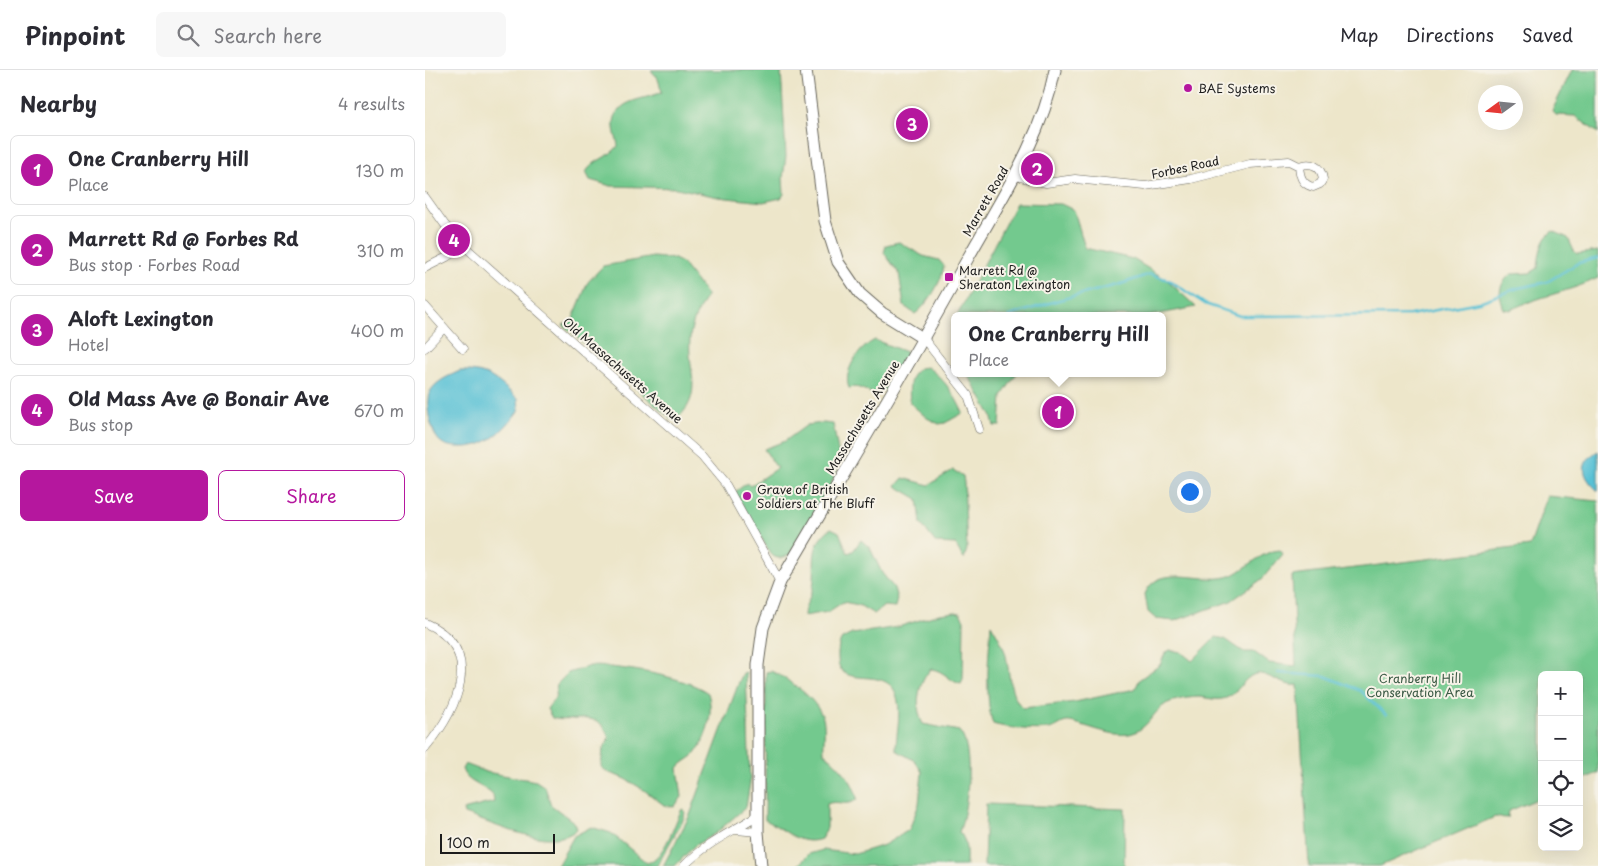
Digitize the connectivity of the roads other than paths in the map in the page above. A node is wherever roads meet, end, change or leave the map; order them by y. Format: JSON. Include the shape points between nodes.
{"nodes":[{"id":1,"x":806,"y":70,"type":"edge"},
{"id":2,"x":1055,"y":70,"type":"edge"},
{"id":3,"x":1299,"y":166,"type":"dead end"},
{"id":4,"x":1016,"y":176,"type":"junction"},
{"id":5,"x":425,"y":197,"type":"edge"},
{"id":6,"x":463,"y":245,"type":"junction"},
{"id":7,"x":425,"y":268,"type":"edge"},
{"id":8,"x":425,"y":306,"type":"edge"},
{"id":9,"x":444,"y":328,"type":"junction"},
{"id":10,"x":924,"y":339,"type":"junction"},
{"id":11,"x":425,"y":348,"type":"edge"},
{"id":12,"x":463,"y":349,"type":"dead end"},
{"id":13,"x":951,"y":373,"type":"edge"},
{"id":14,"x":954,"y":377,"type":"edge"},
{"id":15,"x":979,"y":429,"type":"dead end"},
{"id":16,"x":780,"y":582,"type":"junction"},
{"id":17,"x":425,"y":623,"type":"edge"},
{"id":18,"x":425,"y":749,"type":"edge"},
{"id":19,"x":758,"y":815,"type":"junction"},
{"id":20,"x":736,"y":830,"type":"junction"},
{"id":21,"x":758,"y":832,"type":"junction"},
{"id":22,"x":684,"y":866,"type":"edge"},
{"id":23,"x":761,"y":866,"type":"edge"}],
"edges":[{"from":1,"to":10,"type":"main road","via":[[825,221],[838,262],[860,294],[882,313]]},
{"from":2,"to":4,"type":"main road","name":"Marrett Road","via":[[1050,96]]},
{"from":3,"to":4,"type":"street","name":"Forbes Road","via":[[1289,161],[1250,164],[1191,179],[1145,186],[1075,178],[1046,183]]},
{"from":4,"to":10,"type":"main road","name":"Marrett Road"},
{"from":5,"to":6,"type":"street","name":"Old Massachusetts Avenue"},
{"from":6,"to":7,"type":"street"},
{"from":6,"to":16,"type":"street","name":"Old Massachusetts Avenue","via":[[702,456],[726,485]]},
{"from":8,"to":9,"type":"street"},
{"from":9,"to":11,"type":"street"},
{"from":9,"to":12,"type":"street"},
{"from":10,"to":13,"type":"street"},
{"from":10,"to":16,"type":"main road","name":"Massachusetts Avenue"},
{"from":14,"to":15,"type":"street","via":[[968,395]]},
{"from":16,"to":19,"type":"main road","name":"Massachusetts Avenue","via":[[763,628],[759,657]]},
{"from":17,"to":18,"type":"street","via":[[440,629],[451,639],[457,648],[462,674],[455,702]]},
{"from":19,"to":20,"type":"street"},
{"from":19,"to":21,"type":"main road","name":"Massachusetts Avenue"},
{"from":20,"to":21,"type":"street"},
{"from":20,"to":22,"type":"street","via":[[713,840]]},
{"from":21,"to":23,"type":"main road","name":"Massachusetts Avenue"}]}
